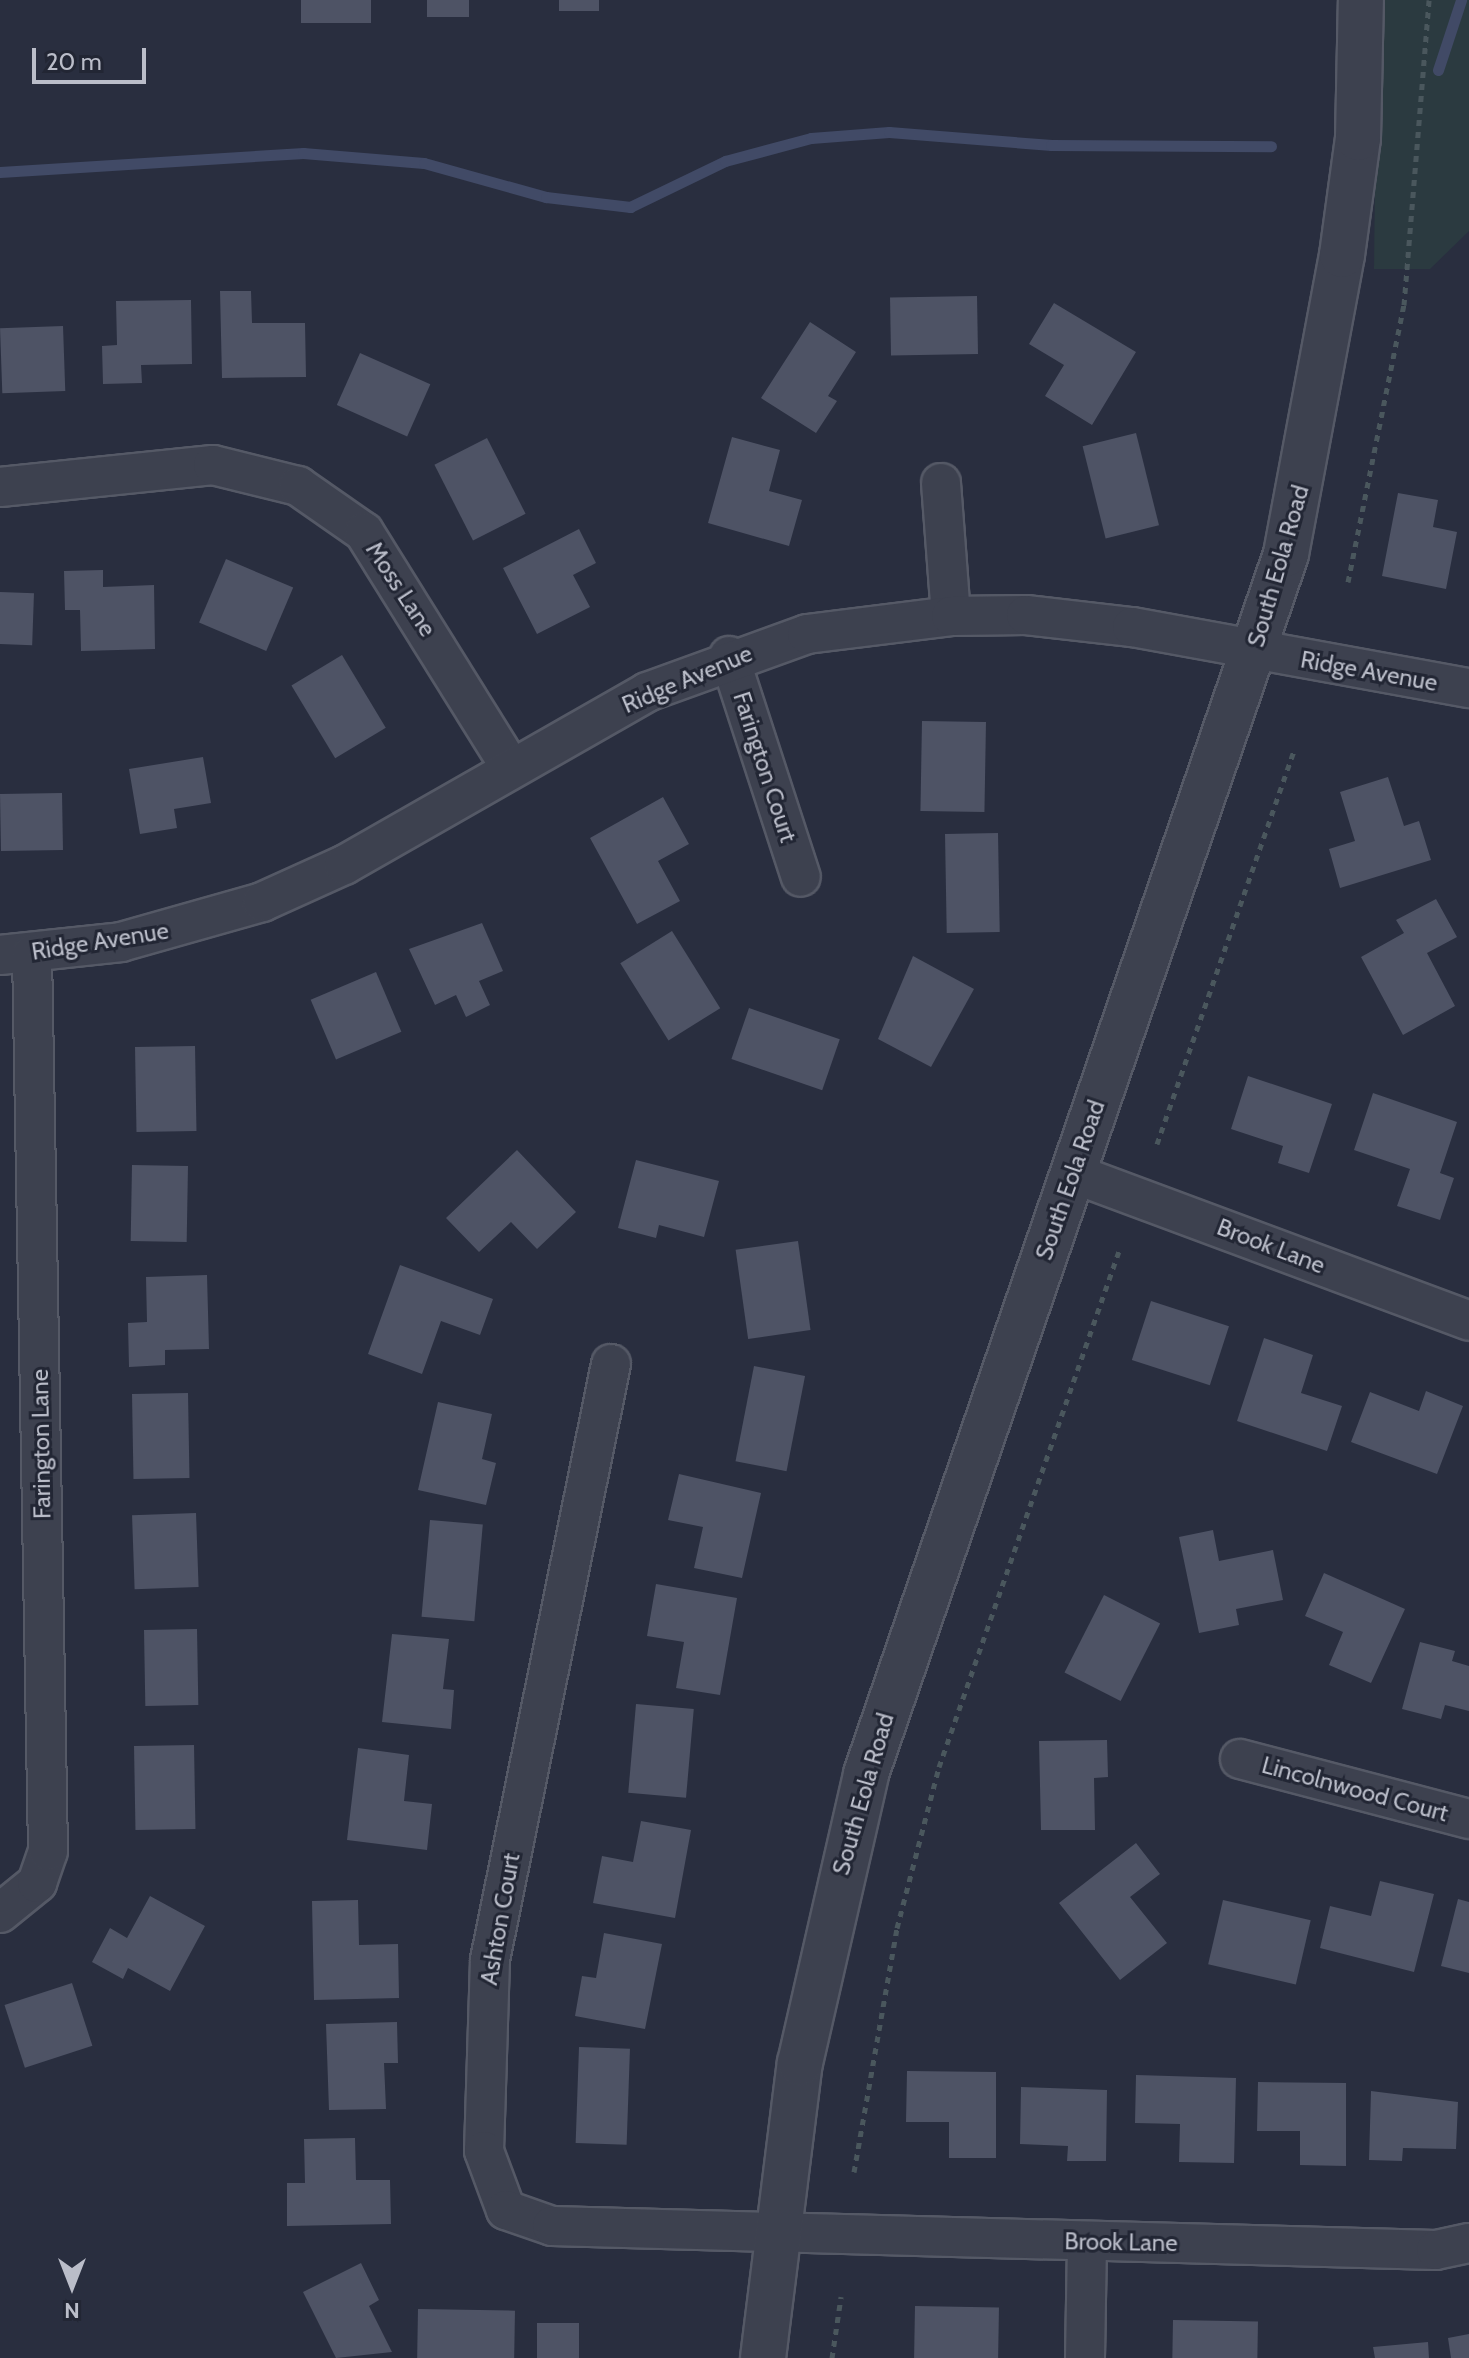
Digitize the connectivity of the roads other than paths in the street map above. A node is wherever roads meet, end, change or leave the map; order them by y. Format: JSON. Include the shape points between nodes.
{"nodes":[{"id":1,"x":1361,"y":0,"type":"edge"},
{"id":2,"x":941,"y":483,"type":"dead end"},
{"id":3,"x":0,"y":487,"type":"edge"},
{"id":4,"x":951,"y":616,"type":"junction"},
{"id":5,"x":1254,"y":651,"type":"junction"},
{"id":6,"x":729,"y":656,"type":"junction"},
{"id":7,"x":1469,"y":688,"type":"edge"},
{"id":8,"x":511,"y":768,"type":"junction"},
{"id":9,"x":801,"y":877,"type":"dead end"},
{"id":10,"x":16,"y":954,"type":"edge"},
{"id":11,"x":1072,"y":1173,"type":"junction"},
{"id":12,"x":1469,"y":1321,"type":"edge"},
{"id":13,"x":611,"y":1364,"type":"dead end"},
{"id":14,"x":1240,"y":1759,"type":"dead end"},
{"id":15,"x":1469,"y":1819,"type":"edge"},
{"id":16,"x":0,"y":1913,"type":"edge"},
{"id":17,"x":773,"y":2233,"type":"junction"},
{"id":18,"x":1087,"y":2241,"type":"junction"},
{"id":19,"x":1469,"y":2243,"type":"edge"},
{"id":20,"x":763,"y":2358,"type":"edge"},
{"id":21,"x":1085,"y":2358,"type":"edge"}],
"edges":[{"from":1,"to":5,"type":"street","name":"South Eola Road","via":[[1358,138],[1327,362],[1286,554]]},
{"from":2,"to":4,"type":"street"},
{"from":3,"to":8,"type":"street","name":"Moss Lane","via":[[213,465],[298,486],[364,532]]},
{"from":4,"to":5,"type":"street","name":"Ridge Avenue","via":[[1132,627]]},
{"from":4,"to":6,"type":"street","name":"Ridge Avenue","via":[[807,634]]},
{"from":5,"to":7,"type":"street","name":"Ridge Avenue"},
{"from":5,"to":11,"type":"street","name":"South Eola Road"},
{"from":6,"to":8,"type":"street","name":"Ridge Avenue","via":[[647,692]]},
{"from":6,"to":9,"type":"street","name":"Farington Court"},
{"from":8,"to":10,"type":"street","name":"Ridge Avenue","via":[[344,865],[262,902],[166,932]]},
{"from":10,"to":16,"type":"street","name":"Farington Lane","via":[[49,1843],[37,1883]]},
{"from":11,"to":12,"type":"street","name":"Brook Lane"},
{"from":11,"to":17,"type":"street","name":"South Eola Road","via":[[866,1774],[800,2063]]},
{"from":13,"to":17,"type":"street","name":"Ashton Court","via":[[490,1960],[484,2151],[506,2210],[552,2226]]},
{"from":14,"to":15,"type":"street","name":"Lincolnwood Court"},
{"from":17,"to":18,"type":"street","name":"Brook Lane"},
{"from":17,"to":20,"type":"street","name":"South Eola Road"},
{"from":18,"to":19,"type":"street","name":"Brook Lane","via":[[1436,2250]]},
{"from":18,"to":21,"type":"street"}]}
